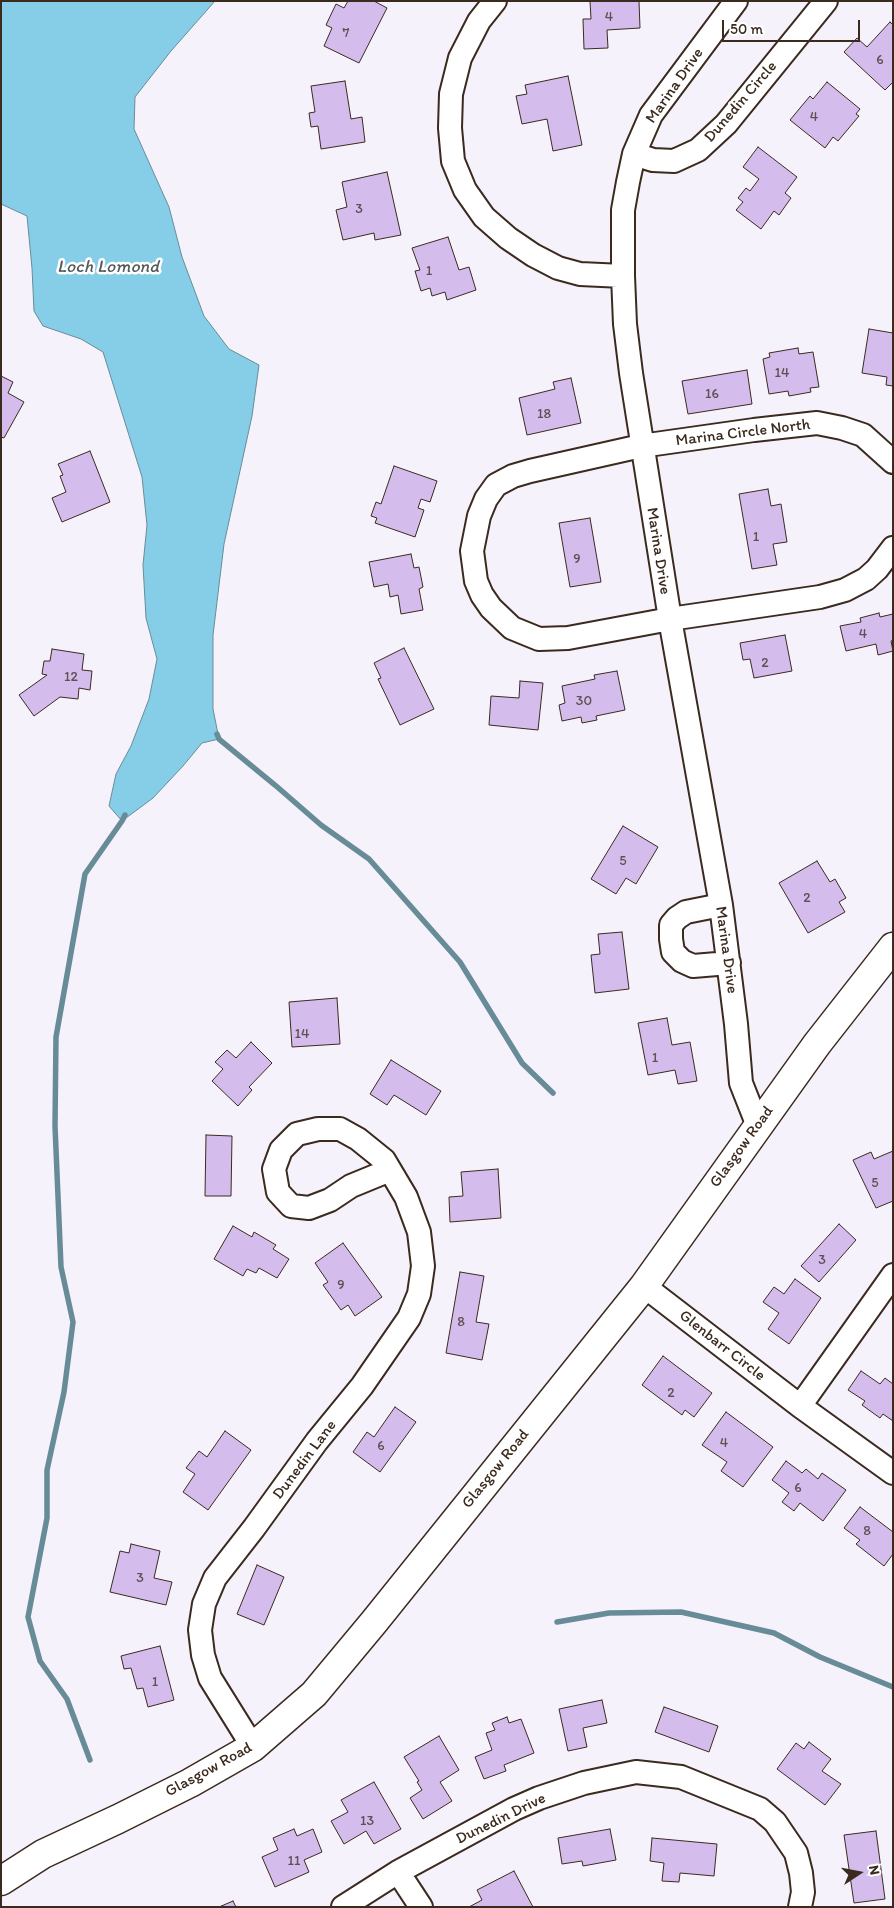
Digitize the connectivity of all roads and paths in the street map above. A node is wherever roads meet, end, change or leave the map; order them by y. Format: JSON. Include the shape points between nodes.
{"nodes":[{"id":1,"x":495,"y":1,"type":"edge"},
{"id":2,"x":736,"y":1,"type":"edge"},
{"id":3,"x":826,"y":1,"type":"edge"},
{"id":4,"x":634,"y":154,"type":"junction"},
{"id":5,"x":623,"y":276,"type":"junction"},
{"id":6,"x":641,"y":446,"type":"junction"},
{"id":7,"x":893,"y":462,"type":"edge"},
{"id":8,"x":893,"y":548,"type":"edge"},
{"id":9,"x":670,"y":619,"type":"junction"},
{"id":10,"x":721,"y":905,"type":"junction"},
{"id":11,"x":893,"y":947,"type":"edge"},
{"id":12,"x":729,"y":963,"type":"junction"},
{"id":13,"x":758,"y":1126,"type":"junction"},
{"id":14,"x":390,"y":1170,"type":"junction"},
{"id":15,"x":893,"y":1275,"type":"edge"},
{"id":16,"x":644,"y":1286,"type":"junction"},
{"id":17,"x":800,"y":1406,"type":"junction"},
{"id":18,"x":893,"y":1473,"type":"edge"},
{"id":19,"x":252,"y":1747,"type":"junction"},
{"id":20,"x":398,"y":1872,"type":"junction"},
{"id":21,"x":1,"y":1881,"type":"edge"},
{"id":22,"x":344,"y":1907,"type":"edge"},
{"id":23,"x":421,"y":1907,"type":"edge"},
{"id":24,"x":800,"y":1907,"type":"edge"}],
"edges":[{"from":1,"to":5,"type":"street","via":[[479,21],[460,58],[451,94],[453,161],[465,190],[484,217],[533,255],[558,268],[580,274]]},
{"from":2,"to":4,"type":"street","name":"Marina Drive","via":[[650,115]]},
{"from":3,"to":4,"type":"street","name":"Dunedin Circle","via":[[726,124],[698,150],[674,161]]},
{"from":4,"to":5,"type":"street","name":"Marina Drive","via":[[623,210]]},
{"from":5,"to":6,"type":"street","name":"Marina Drive","via":[[625,324]]},
{"from":6,"to":7,"type":"street","name":"Marina Circle North","via":[[817,423],[863,436]]},
{"from":6,"to":9,"type":"street","name":"Marina Drive"},
{"from":6,"to":9,"type":"street","name":"Marina Circle North","via":[[530,471],[496,485],[486,499],[474,533],[472,551],[476,581],[491,608],[505,622],[539,639],[568,638]]},
{"from":8,"to":9,"type":"street","via":[[866,579],[820,598]]},
{"from":9,"to":10,"type":"street","name":"Marina Drive"},
{"from":10,"to":12,"type":"street","name":"Marina Drive"},
{"from":10,"to":12,"type":"street","via":[[686,912],[677,918],[672,926],[671,939],[673,952],[693,966]]},
{"from":11,"to":13,"type":"street","name":"Glasgow Road"},
{"from":12,"to":13,"type":"street","name":"Marina Drive","via":[[741,1083]]},
{"from":13,"to":16,"type":"street","name":"Glasgow Road"},
{"from":14,"to":14,"type":"street","name":"Dunedin Lane","via":[[384,1160],[340,1129],[297,1134],[282,1150],[274,1169],[278,1192],[292,1206],[309,1208]]},
{"from":14,"to":19,"type":"street","name":"Dunedin Lane","via":[[406,1197],[419,1232],[423,1266],[419,1294],[409,1318],[368,1379],[317,1441],[215,1578],[204,1604],[200,1630],[210,1678]]},
{"from":15,"to":17,"type":"street"},
{"from":16,"to":17,"type":"street","name":"Glenbarr Circle"},
{"from":16,"to":19,"type":"street","name":"Glasgow Road","via":[[314,1694]]},
{"from":17,"to":18,"type":"street","name":"Glenbarr Circle"},
{"from":19,"to":21,"type":"street","name":"Glasgow Road","via":[[118,1819],[42,1854]]},
{"from":20,"to":22,"type":"street","name":"Dunedin Drive"},
{"from":20,"to":23,"type":"street"},
{"from":20,"to":24,"type":"street","name":"Dunedin Drive","via":[[538,1798],[609,1776],[636,1772],[681,1777],[760,1810],[775,1822],[796,1853],[801,1874]]}]}
